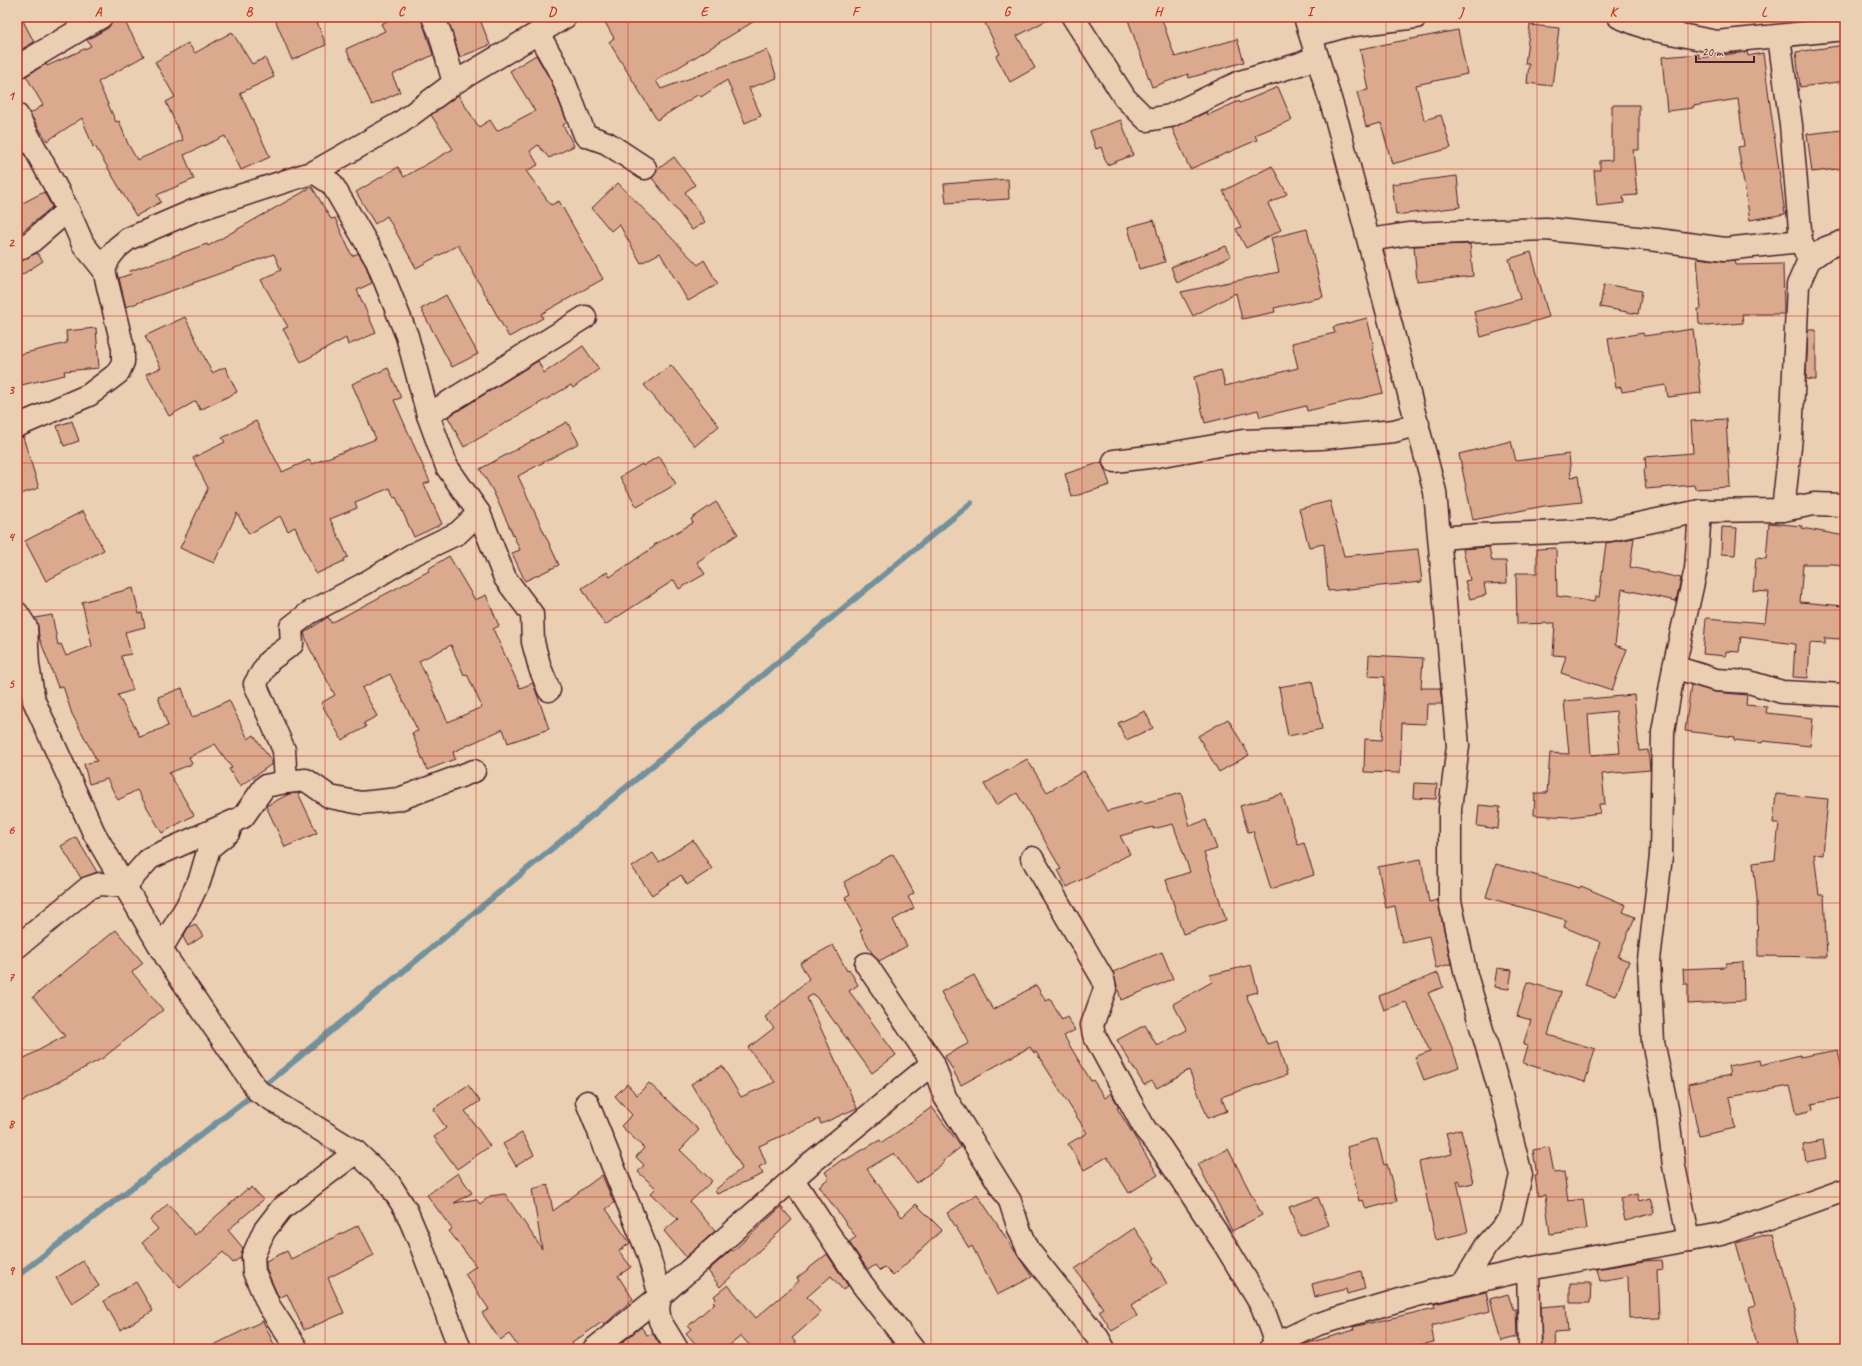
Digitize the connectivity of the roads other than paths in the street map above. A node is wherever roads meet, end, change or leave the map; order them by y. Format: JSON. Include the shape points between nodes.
{"nodes":[{"id":1,"x":101,"y":17,"type":"edge"},
{"id":2,"x":433,"y":17,"type":"edge"},
{"id":3,"x":565,"y":17,"type":"edge"},
{"id":4,"x":1073,"y":17,"type":"edge"},
{"id":5,"x":1416,"y":17,"type":"edge"},
{"id":6,"x":1619,"y":17,"type":"edge"},
{"id":7,"x":1845,"y":29,"type":"edge"},
{"id":8,"x":538,"y":33,"type":"junction"},
{"id":9,"x":1311,"y":37,"type":"edge"},
{"id":10,"x":1779,"y":37,"type":"junction"},
{"id":11,"x":17,"y":67,"type":"edge"},
{"id":12,"x":454,"y":83,"type":"junction"},
{"id":13,"x":17,"y":115,"type":"edge"},
{"id":14,"x":645,"y":168,"type":"dead end"},
{"id":15,"x":314,"y":172,"type":"junction"},
{"id":16,"x":68,"y":210,"type":"junction"},
{"id":17,"x":1369,"y":240,"type":"junction"},
{"id":18,"x":1845,"y":241,"type":"edge"},
{"id":19,"x":17,"y":250,"type":"edge"},
{"id":20,"x":1805,"y":250,"type":"junction"},
{"id":21,"x":104,"y":270,"type":"junction"},
{"id":22,"x":585,"y":317,"type":"dead end"},
{"id":23,"x":428,"y":415,"type":"junction"},
{"id":24,"x":1418,"y":424,"type":"junction"},
{"id":25,"x":17,"y":426,"type":"edge"},
{"id":26,"x":1114,"y":461,"type":"dead end"},
{"id":27,"x":1845,"y":505,"type":"edge"},
{"id":28,"x":1783,"y":510,"type":"junction"},
{"id":29,"x":1700,"y":511,"type":"junction"},
{"id":30,"x":479,"y":513,"type":"junction"},
{"id":31,"x":1440,"y":538,"type":"junction"},
{"id":32,"x":17,"y":613,"type":"edge"},
{"id":33,"x":1674,"y":667,"type":"junction"},
{"id":34,"x":549,"y":690,"type":"dead end"},
{"id":35,"x":1845,"y":695,"type":"edge"},
{"id":36,"x":26,"y":705,"type":"edge"},
{"id":37,"x":474,"y":771,"type":"dead end"},
{"id":38,"x":286,"y":782,"type":"junction"},
{"id":39,"x":230,"y":823,"type":"junction"},
{"id":40,"x":1032,"y":858,"type":"dead end"},
{"id":41,"x":125,"y":886,"type":"junction"},
{"id":42,"x":17,"y":947,"type":"edge"},
{"id":43,"x":161,"y":949,"type":"junction"},
{"id":44,"x":866,"y":964,"type":"dead end"},
{"id":45,"x":933,"y":1063,"type":"junction"},
{"id":46,"x":587,"y":1102,"type":"dead end"},
{"id":47,"x":356,"y":1152,"type":"junction"},
{"id":48,"x":793,"y":1180,"type":"junction"},
{"id":49,"x":1845,"y":1190,"type":"edge"},
{"id":50,"x":1689,"y":1240,"type":"junction"},
{"id":51,"x":1528,"y":1269,"type":"junction"},
{"id":52,"x":1463,"y":1284,"type":"junction"},
{"id":53,"x":660,"y":1296,"type":"junction"},
{"id":54,"x":1273,"y":1347,"type":"edge"},
{"id":55,"x":297,"y":1349,"type":"edge"},
{"id":56,"x":460,"y":1349,"type":"edge"},
{"id":57,"x":594,"y":1349,"type":"edge"},
{"id":58,"x":676,"y":1349,"type":"edge"},
{"id":59,"x":913,"y":1349,"type":"edge"},
{"id":60,"x":1104,"y":1349,"type":"edge"},
{"id":61,"x":1530,"y":1349,"type":"edge"}],
"edges":[{"from":1,"to":11,"type":"street"},
{"from":2,"to":12,"type":"street"},
{"from":3,"to":8,"type":"street"},
{"from":4,"to":9,"type":"street","via":[[1125,98],[1147,120],[1170,116],[1240,82],[1300,64]]},
{"from":5,"to":9,"type":"street","via":[[1346,26]]},
{"from":6,"to":10,"type":"street","via":[[1650,29],[1717,42]]},
{"from":7,"to":10,"type":"street"},
{"from":8,"to":12,"type":"street"},
{"from":8,"to":14,"type":"street","via":[[562,76],[585,135],[607,143]]},
{"from":9,"to":17,"type":"street"},
{"from":10,"to":20,"type":"street"},
{"from":12,"to":15,"type":"street","via":[[400,123]]},
{"from":13,"to":16,"type":"street"},
{"from":15,"to":21,"type":"street","via":[[193,211],[128,239],[109,258]]},
{"from":15,"to":23,"type":"street","via":[[332,184],[377,261],[407,336]]},
{"from":16,"to":19,"type":"street","via":[[31,242]]},
{"from":16,"to":21,"type":"street","via":[[83,244]]},
{"from":17,"to":20,"type":"street","via":[[1408,234],[1546,229],[1725,249]]},
{"from":17,"to":24,"type":"street"},
{"from":18,"to":20,"type":"street","via":[[1826,248]]},
{"from":20,"to":28,"type":"street","via":[[1798,285],[1791,437]]},
{"from":21,"to":25,"type":"street","via":[[123,348],[123,362],[118,373],[89,395]]},
{"from":22,"to":23,"type":"street"},
{"from":23,"to":30,"type":"street","via":[[447,467]]},
{"from":24,"to":26,"type":"street","via":[[1394,431],[1321,438],[1243,441]]},
{"from":24,"to":31,"type":"street","via":[[1435,492]]},
{"from":27,"to":28,"type":"street","via":[[1814,504]]},
{"from":28,"to":29,"type":"street"},
{"from":29,"to":31,"type":"street","via":[[1610,530]]},
{"from":29,"to":33,"type":"street","via":[[1696,569]]},
{"from":30,"to":34,"type":"street","via":[[505,578],[532,614],[534,642],[540,668]]},
{"from":30,"to":38,"type":"street","via":[[458,533],[412,555],[309,613],[291,627],[292,644],[269,661],[255,684],[284,750]]},
{"from":31,"to":52,"type":"street","via":[[1458,746],[1450,809],[1450,901],[1466,975],[1521,1175],[1511,1218],[1486,1246]]},
{"from":32,"to":36,"type":"street","via":[[26,627]]},
{"from":33,"to":35,"type":"street","via":[[1716,680],[1749,682],[1782,692]]},
{"from":33,"to":50,"type":"street","via":[[1663,732],[1661,856],[1649,960],[1652,1042],[1667,1108],[1674,1166]]},
{"from":36,"to":41,"type":"street","via":[[94,834]]},
{"from":37,"to":38,"type":"street","via":[[399,799],[361,803],[330,797],[306,780]]},
{"from":38,"to":39,"type":"street","via":[[265,786],[243,817]]},
{"from":39,"to":41,"type":"street","via":[[150,858]]},
{"from":39,"to":43,"type":"street","via":[[229,832],[209,848],[200,879]]},
{"from":40,"to":54,"type":"street","via":[[1104,979],[1105,989],[1092,1025],[1094,1035],[1145,1129],[1178,1173],[1262,1306]]},
{"from":41,"to":42,"type":"street","via":[[100,884],[88,888]]},
{"from":41,"to":43,"type":"street"},
{"from":43,"to":47,"type":"street","via":[[258,1091]]},
{"from":44,"to":45,"type":"street"},
{"from":45,"to":48,"type":"street"},
{"from":45,"to":60,"type":"street","via":[[945,1097],[1010,1201],[1029,1250]]},
{"from":46,"to":53,"type":"street","via":[[648,1253]]},
{"from":47,"to":55,"type":"street","via":[[281,1209],[264,1231],[253,1256],[254,1272],[269,1306]]},
{"from":47,"to":56,"type":"street","via":[[390,1183],[406,1210]]},
{"from":48,"to":53,"type":"street"},
{"from":48,"to":59,"type":"street","via":[[862,1284]]},
{"from":49,"to":50,"type":"street","via":[[1722,1234]]},
{"from":50,"to":51,"type":"street"},
{"from":51,"to":52,"type":"street"},
{"from":51,"to":61,"type":"street"},
{"from":52,"to":54,"type":"street","via":[[1318,1324]]},
{"from":53,"to":57,"type":"street"},
{"from":53,"to":58,"type":"street","via":[[660,1321]]}]}
